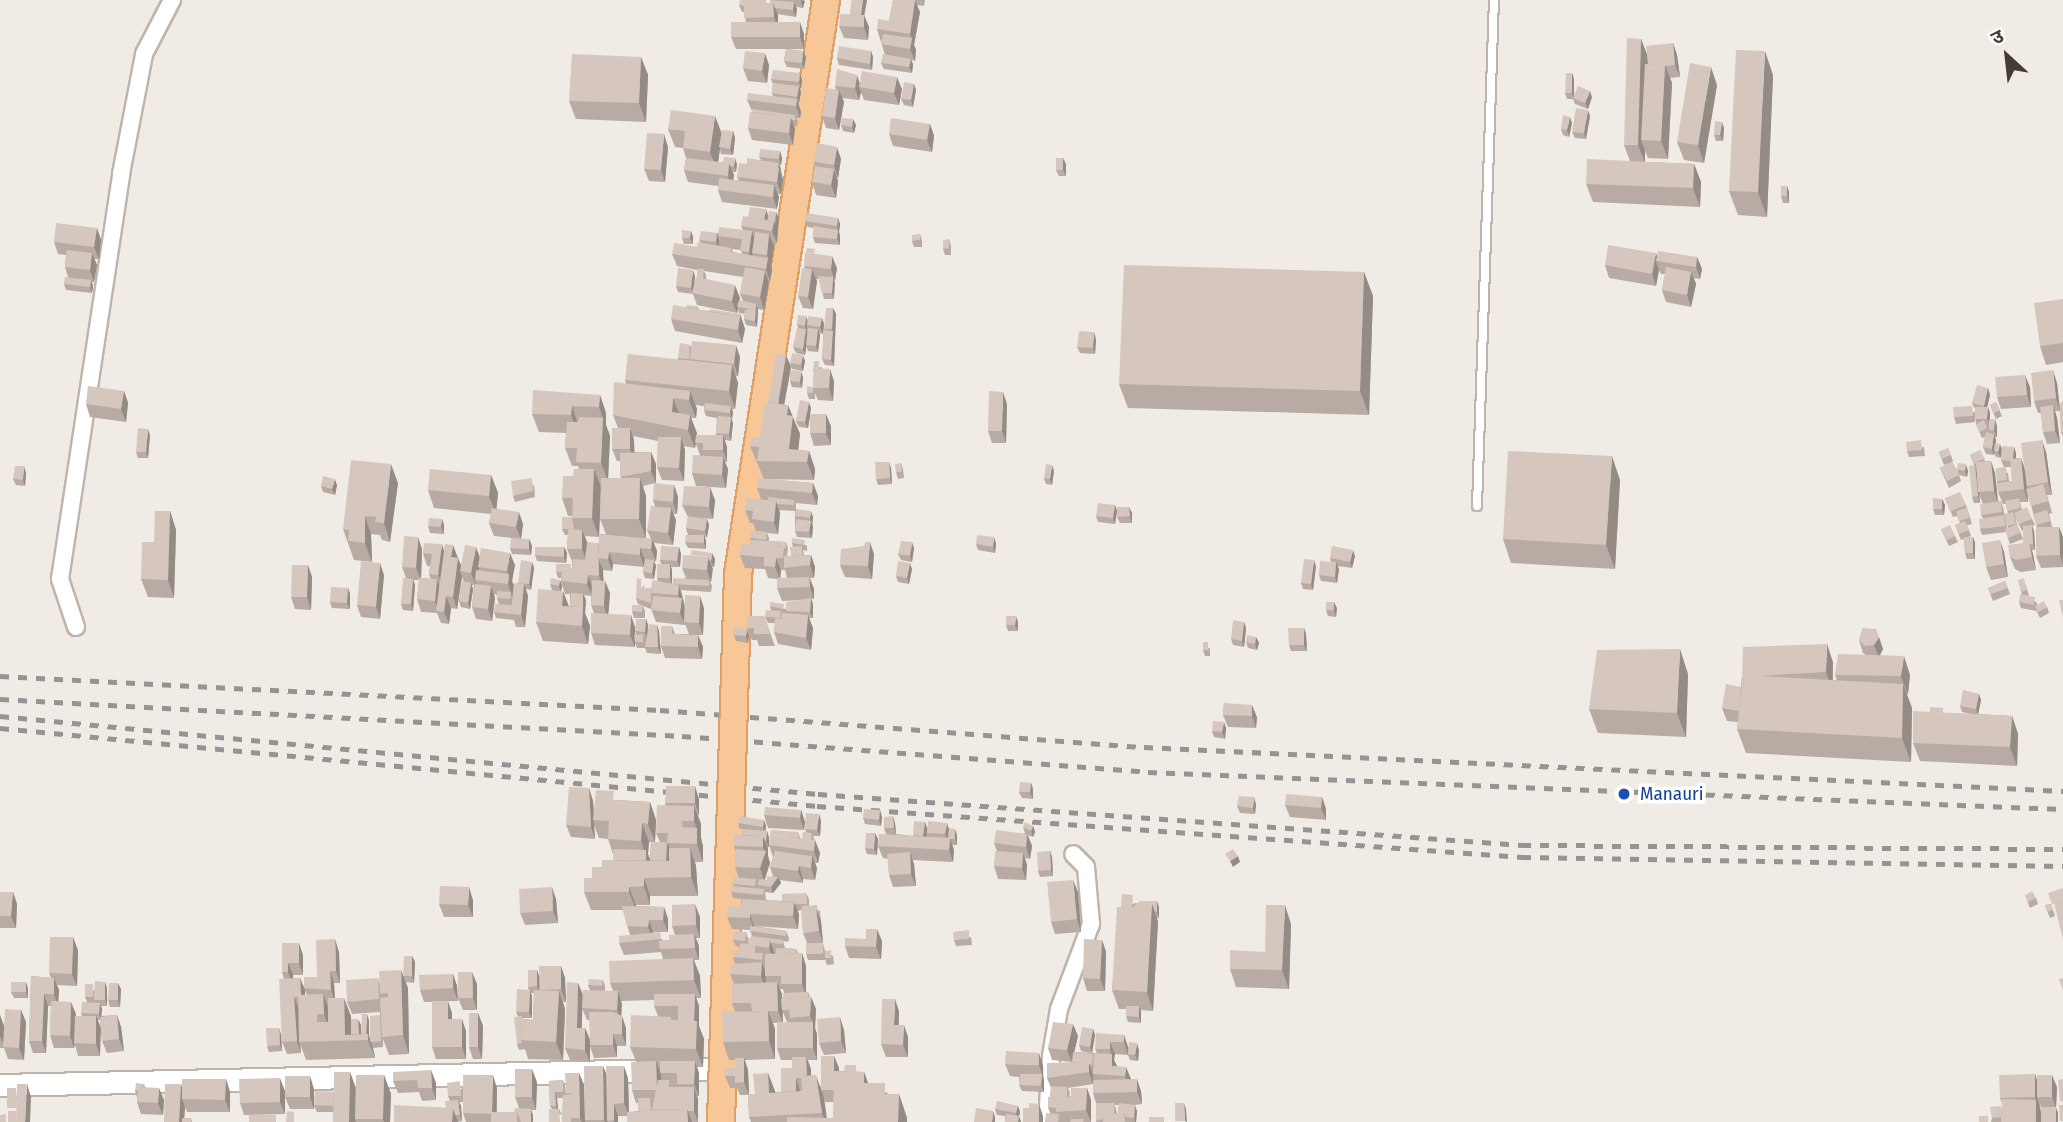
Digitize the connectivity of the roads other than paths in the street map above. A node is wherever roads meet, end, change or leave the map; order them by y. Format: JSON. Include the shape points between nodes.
{"nodes":[{"id":1,"x":172,"y":0,"type":"edge"},
{"id":2,"x":826,"y":0,"type":"edge"},
{"id":3,"x":1494,"y":0,"type":"edge"},
{"id":4,"x":1477,"y":506,"type":"dead end"},
{"id":5,"x":76,"y":627,"type":"dead end"},
{"id":6,"x":1073,"y":854,"type":"dead end"},
{"id":7,"x":707,"y":1069,"type":"dead end"},
{"id":8,"x":0,"y":1084,"type":"edge"},
{"id":9,"x":721,"y":1122,"type":"edge"},
{"id":10,"x":1047,"y":1122,"type":"edge"}],
"edges":[{"from":1,"to":5,"type":"street","via":[[144,54],[121,174],[60,579]]},
{"from":2,"to":9,"type":"main road","bridge":true,"via":[[738,574]]},
{"from":3,"to":4,"type":"lane"},
{"from":6,"to":10,"type":"street","via":[[1086,867],[1091,924],[1059,1009]]},
{"from":7,"to":8,"type":"street"}]}
